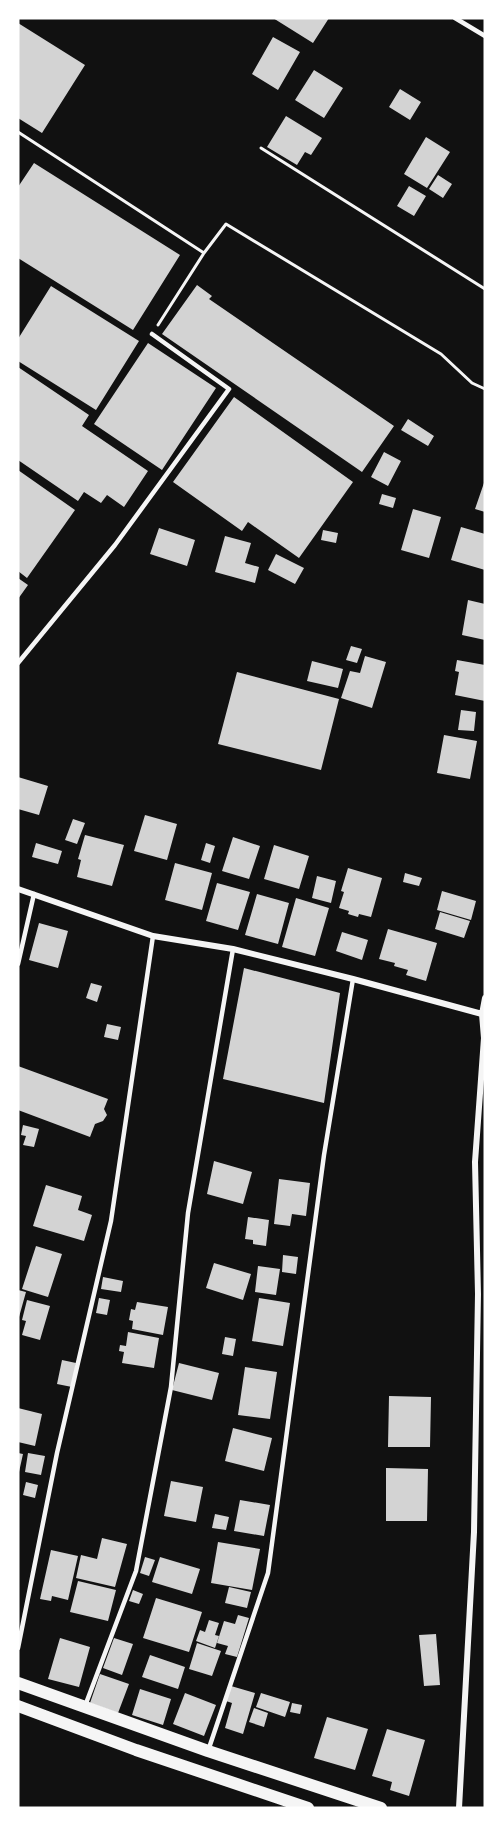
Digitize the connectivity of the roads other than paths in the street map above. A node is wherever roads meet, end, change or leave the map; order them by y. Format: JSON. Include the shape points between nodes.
{"nodes":[{"id":1,"x":455,"y":18,"type":"edge"},
{"id":2,"x":485,"y":36,"type":"edge"},
{"id":3,"x":152,"y":334,"type":"road end"},
{"id":4,"x":18,"y":663,"type":"edge"},
{"id":5,"x":18,"y":889,"type":"edge"},
{"id":6,"x":34,"y":894,"type":"junction"},
{"id":7,"x":153,"y":936,"type":"junction"},
{"id":8,"x":233,"y":949,"type":"junction"},
{"id":9,"x":18,"y":964,"type":"edge"},
{"id":10,"x":353,"y":979,"type":"junction"},
{"id":11,"x":485,"y":998,"type":"edge"},
{"id":12,"x":482,"y":1014,"type":"junction"},
{"id":13,"x":18,"y":1648,"type":"edge"},
{"id":14,"x":18,"y":1683,"type":"edge"},
{"id":15,"x":18,"y":1706,"type":"edge"},
{"id":16,"x":85,"y":1706,"type":"junction"},
{"id":17,"x":208,"y":1750,"type":"junction"},
{"id":18,"x":308,"y":1808,"type":"edge"},
{"id":19,"x":381,"y":1808,"type":"edge"},
{"id":20,"x":459,"y":1808,"type":"edge"}],
"edges":[{"from":1,"to":2,"type":"lane"},
{"from":3,"to":4,"type":"lane","via":[[230,389],[115,545]]},
{"from":5,"to":6,"type":"street"},
{"from":6,"to":7,"type":"street"},
{"from":6,"to":9,"type":"lane"},
{"from":7,"to":8,"type":"street"},
{"from":7,"to":13,"type":"lane","via":[[111,1221],[57,1453]]},
{"from":8,"to":10,"type":"street"},
{"from":8,"to":16,"type":"lane","via":[[188,1213],[171,1387],[136,1571]]},
{"from":10,"to":12,"type":"street"},
{"from":10,"to":17,"type":"lane","via":[[324,1155],[268,1573]]},
{"from":11,"to":12,"type":"street"},
{"from":12,"to":20,"type":"street","via":[[484,1038],[475,1162],[478,1294],[474,1532]]},
{"from":14,"to":16,"type":"main road"},
{"from":15,"to":18,"type":"main road"},
{"from":16,"to":17,"type":"main road"},
{"from":17,"to":19,"type":"main road"}]}
